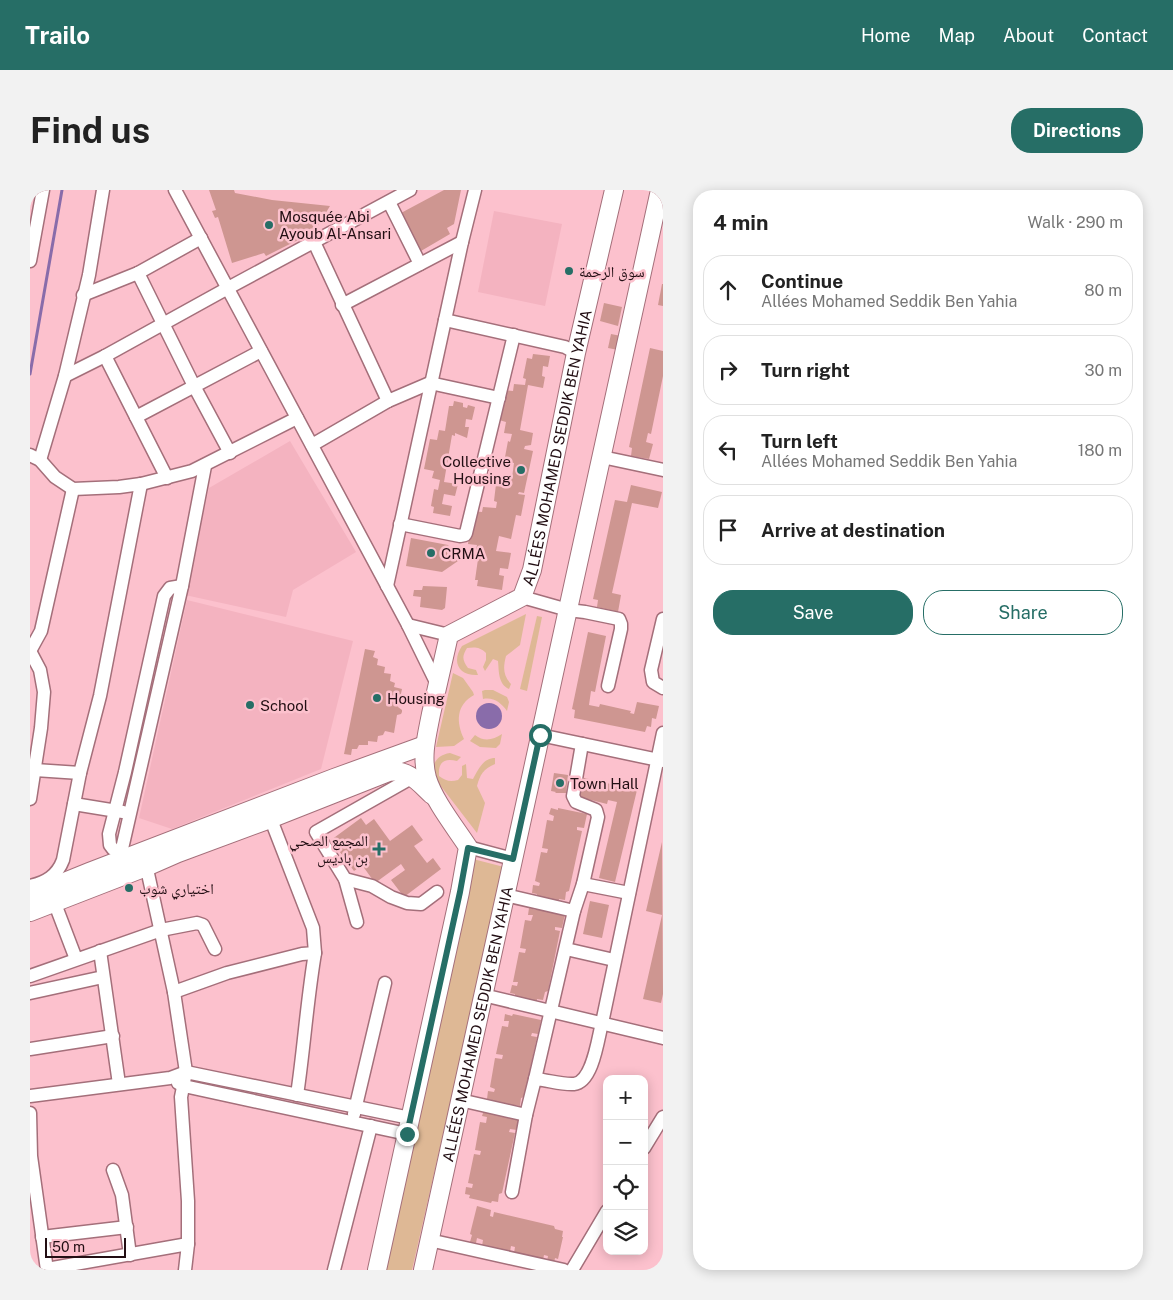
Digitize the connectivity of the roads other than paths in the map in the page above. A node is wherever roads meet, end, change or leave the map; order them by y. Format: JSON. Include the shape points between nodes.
{"nodes":[{"id":1,"x":104,"y":190,"type":"edge"},
{"id":2,"x":175,"y":190,"type":"edge"},
{"id":3,"x":410,"y":190,"type":"edge"},
{"id":4,"x":475,"y":190,"type":"edge"},
{"id":5,"x":614,"y":190,"type":"edge"},
{"id":6,"x":660,"y":190,"type":"edge"},
{"id":7,"x":38,"y":197,"type":"edge"},
{"id":8,"x":389,"y":202,"type":"junction"},
{"id":9,"x":201,"y":238,"type":"junction"},
{"id":10,"x":314,"y":242,"type":"junction"},
{"id":11,"x":462,"y":242,"type":"junction"},
{"id":12,"x":30,"y":261,"type":"edge"},
{"id":13,"x":420,"y":264,"type":"junction"},
{"id":14,"x":138,"y":274,"type":"junction"},
{"id":15,"x":228,"y":288,"type":"junction"},
{"id":16,"x":83,"y":295,"type":"junction"},
{"id":17,"x":342,"y":304,"type":"junction"},
{"id":18,"x":445,"y":320,"type":"junction"},
{"id":19,"x":163,"y":324,"type":"junction"},
{"id":20,"x":514,"y":335,"type":"junction"},
{"id":21,"x":261,"y":351,"type":"junction"},
{"id":22,"x":576,"y":353,"type":"junction"},
{"id":23,"x":105,"y":356,"type":"junction"},
{"id":24,"x":65,"y":376,"type":"junction"},
{"id":25,"x":430,"y":384,"type":"junction"},
{"id":26,"x":194,"y":386,"type":"junction"},
{"id":27,"x":499,"y":398,"type":"junction"},
{"id":28,"x":388,"y":401,"type":"junction"},
{"id":29,"x":136,"y":416,"type":"junction"},
{"id":30,"x":297,"y":418,"type":"junction"},
{"id":31,"x":312,"y":445,"type":"junction"},
{"id":32,"x":230,"y":453,"type":"junction"},
{"id":33,"x":35,"y":457,"type":"edge"},
{"id":34,"x":602,"y":458,"type":"junction"},
{"id":35,"x":662,"y":465,"type":"edge"},
{"id":36,"x":205,"y":466,"type":"junction"},
{"id":37,"x":167,"y":478,"type":"junction"},
{"id":38,"x":141,"y":484,"type":"junction"},
{"id":39,"x":74,"y":489,"type":"junction"},
{"id":40,"x":400,"y":524,"type":"junction"},
{"id":41,"x":182,"y":586,"type":"junction"},
{"id":42,"x":387,"y":586,"type":"junction"},
{"id":43,"x":522,"y":597,"type":"junction"},
{"id":44,"x":568,"y":610,"type":"junction"},
{"id":45,"x":30,"y":618,"type":"edge"},
{"id":46,"x":663,"y":619,"type":"edge"},
{"id":47,"x":43,"y":620,"type":"junction"},
{"id":48,"x":408,"y":625,"type":"junction"},
{"id":49,"x":449,"y":635,"type":"junction"},
{"id":50,"x":30,"y":651,"type":"edge"},
{"id":51,"x":437,"y":684,"type":"junction"},
{"id":52,"x":608,"y":686,"type":"dead end"},
{"id":53,"x":663,"y":688,"type":"edge"},
{"id":54,"x":663,"y":733,"type":"edge"},
{"id":55,"x":540,"y":735,"type":"junction"},
{"id":56,"x":582,"y":744,"type":"junction"},
{"id":57,"x":425,"y":745,"type":"junction"},
{"id":58,"x":660,"y":761,"type":"edge"},
{"id":59,"x":34,"y":770,"type":"junction"},
{"id":60,"x":80,"y":773,"type":"junction"},
{"id":61,"x":413,"y":777,"type":"junction"},
{"id":62,"x":30,"y":799,"type":"edge"},
{"id":63,"x":439,"y":801,"type":"junction"},
{"id":64,"x":74,"y":804,"type":"junction"},
{"id":65,"x":116,"y":810,"type":"junction"},
{"id":66,"x":268,"y":812,"type":"junction"},
{"id":67,"x":130,"y":813,"type":"junction"},
{"id":68,"x":468,"y":848,"type":"junction"},
{"id":69,"x":513,"y":859,"type":"junction"},
{"id":70,"x":145,"y":860,"type":"junction"},
{"id":71,"x":124,"y":863,"type":"junction"},
{"id":72,"x":345,"y":879,"type":"junction"},
{"id":73,"x":583,"y":884,"type":"junction"},
{"id":74,"x":30,"y":886,"type":"edge"},
{"id":75,"x":437,"y":892,"type":"dead end"},
{"id":76,"x":629,"y":893,"type":"junction"},
{"id":77,"x":30,"y":896,"type":"edge"},
{"id":78,"x":52,"y":896,"type":"junction"},
{"id":79,"x":505,"y":896,"type":"junction"},
{"id":80,"x":574,"y":911,"type":"junction"},
{"id":81,"x":30,"y":912,"type":"edge"},
{"id":82,"x":357,"y":922,"type":"dead end"},
{"id":83,"x":161,"y":930,"type":"junction"},
{"id":84,"x":566,"y":948,"type":"junction"},
{"id":85,"x":215,"y":949,"type":"dead end"},
{"id":86,"x":100,"y":951,"type":"junction"},
{"id":87,"x":315,"y":953,"type":"junction"},
{"id":88,"x":76,"y":959,"type":"junction"},
{"id":89,"x":614,"y":960,"type":"junction"},
{"id":90,"x":30,"y":976,"type":"edge"},
{"id":91,"x":103,"y":977,"type":"junction"},
{"id":92,"x":385,"y":983,"type":"dead end"},
{"id":93,"x":174,"y":992,"type":"junction"},
{"id":94,"x":30,"y":993,"type":"edge"},
{"id":95,"x":483,"y":995,"type":"junction"},
{"id":96,"x":551,"y":1011,"type":"junction"},
{"id":97,"x":602,"y":1023,"type":"junction"},
{"id":98,"x":113,"y":1036,"type":"junction"},
{"id":99,"x":663,"y":1038,"type":"edge"},
{"id":100,"x":30,"y":1049,"type":"edge"},
{"id":101,"x":186,"y":1072,"type":"junction"},
{"id":102,"x":170,"y":1078,"type":"junction"},
{"id":103,"x":536,"y":1079,"type":"junction"},
{"id":104,"x":119,"y":1084,"type":"junction"},
{"id":105,"x":184,"y":1086,"type":"junction"},
{"id":106,"x":297,"y":1095,"type":"junction"},
{"id":107,"x":30,"y":1096,"type":"edge"},
{"id":108,"x":460,"y":1100,"type":"junction"},
{"id":109,"x":357,"y":1107,"type":"junction"},
{"id":110,"x":30,"y":1113,"type":"edge"},
{"id":111,"x":526,"y":1115,"type":"junction"},
{"id":112,"x":663,"y":1117,"type":"edge"},
{"id":113,"x":352,"y":1121,"type":"junction"},
{"id":114,"x":371,"y":1126,"type":"junction"},
{"id":115,"x":409,"y":1126,"type":"junction"},
{"id":116,"x":648,"y":1141,"type":"edge"},
{"id":117,"x":30,"y":1156,"type":"edge"},
{"id":118,"x":113,"y":1170,"type":"dead end"},
{"id":119,"x":512,"y":1192,"type":"dead end"},
{"id":120,"x":603,"y":1218,"type":"edge"},
{"id":121,"x":126,"y":1226,"type":"junction"},
{"id":122,"x":42,"y":1237,"type":"junction"},
{"id":123,"x":429,"y":1240,"type":"junction"},
{"id":124,"x":188,"y":1244,"type":"junction"},
{"id":125,"x":130,"y":1255,"type":"junction"},
{"id":126,"x":47,"y":1270,"type":"edge"},
{"id":127,"x":185,"y":1270,"type":"edge"},
{"id":128,"x":334,"y":1270,"type":"edge"},
{"id":129,"x":377,"y":1270,"type":"edge"},
{"id":130,"x":423,"y":1270,"type":"edge"},
{"id":131,"x":564,"y":1270,"type":"edge"},
{"id":132,"x":572,"y":1270,"type":"edge"}],
"edges":[{"from":1,"to":16,"type":"street"},
{"from":2,"to":9,"type":"street"},
{"from":3,"to":8,"type":"street"},
{"from":4,"to":11,"type":"street"},
{"from":5,"to":22,"type":"street","name":"ALLÉES MOHAMED SEDDIK BEN YAHIA"},
{"from":6,"to":34,"type":"street","name":"ALLÉES MOHAMED SEDDIK BEN YAHIA"},
{"from":7,"to":12,"type":"street"},
{"from":8,"to":10,"type":"street"},
{"from":8,"to":13,"type":"street"},
{"from":9,"to":14,"type":"street"},
{"from":9,"to":15,"type":"street"},
{"from":10,"to":15,"type":"street"},
{"from":10,"to":17,"type":"street"},
{"from":11,"to":13,"type":"street"},
{"from":11,"to":18,"type":"street"},
{"from":13,"to":17,"type":"street"},
{"from":14,"to":16,"type":"street"},
{"from":14,"to":19,"type":"street"},
{"from":15,"to":19,"type":"street"},
{"from":15,"to":21,"type":"street"},
{"from":16,"to":24,"type":"street"},
{"from":17,"to":28,"type":"street"},
{"from":18,"to":20,"type":"street"},
{"from":18,"to":25,"type":"street"},
{"from":19,"to":23,"type":"street"},
{"from":19,"to":26,"type":"street"},
{"from":20,"to":22,"type":"street"},
{"from":20,"to":27,"type":"street"},
{"from":21,"to":26,"type":"street"},
{"from":21,"to":30,"type":"street"},
{"from":22,"to":43,"type":"street","name":"ALLÉES MOHAMED SEDDIK BEN YAHIA","via":[[532,570]]},
{"from":23,"to":24,"type":"street"},
{"from":23,"to":29,"type":"street"},
{"from":24,"to":33,"type":"street"},
{"from":25,"to":27,"type":"street"},
{"from":25,"to":28,"type":"street"},
{"from":25,"to":40,"type":"street"},
{"from":26,"to":29,"type":"street"},
{"from":26,"to":32,"type":"street"},
{"from":27,"to":40,"type":"street","via":[[465,535]]},
{"from":28,"to":31,"type":"street"},
{"from":29,"to":37,"type":"street"},
{"from":30,"to":31,"type":"street"},
{"from":30,"to":32,"type":"street"},
{"from":31,"to":42,"type":"street"},
{"from":32,"to":36,"type":"street"},
{"from":33,"to":39,"type":"street","via":[[55,478]]},
{"from":34,"to":35,"type":"street"},
{"from":34,"to":44,"type":"street","name":"ALLÉES MOHAMED SEDDIK BEN YAHIA"},
{"from":36,"to":37,"type":"street"},
{"from":36,"to":41,"type":"street"},
{"from":37,"to":38,"type":"street"},
{"from":38,"to":39,"type":"street"},
{"from":38,"to":60,"type":"street","via":[[100,696]]},
{"from":39,"to":47,"type":"street"},
{"from":40,"to":42,"type":"street"},
{"from":41,"to":65,"type":"street","via":[[170,588],[164,596]]},
{"from":41,"to":67,"type":"street"},
{"from":42,"to":48,"type":"street"},
{"from":43,"to":44,"type":"street"},
{"from":43,"to":49,"type":"street","name":"ALLÉES MOHAMED SEDDIK BEN YAHIA"},
{"from":44,"to":52,"type":"street","via":[[619,619],[621,629]]},
{"from":44,"to":55,"type":"street","name":"ALLÉES MOHAMED SEDDIK BEN YAHIA"},
{"from":45,"to":47,"type":"street"},
{"from":46,"to":53,"type":"street","via":[[651,670],[653,682]]},
{"from":47,"to":50,"type":"street"},
{"from":48,"to":49,"type":"street"},
{"from":48,"to":51,"type":"street"},
{"from":49,"to":51,"type":"street"},
{"from":50,"to":59,"type":"street","via":[[40,670],[44,692]]},
{"from":51,"to":57,"type":"street"},
{"from":54,"to":58,"type":"street"},
{"from":55,"to":56,"type":"street"},
{"from":55,"to":69,"type":"street","name":"ALLÉES MOHAMED SEDDIK BEN YAHIA"},
{"from":56,"to":58,"type":"street"},
{"from":56,"to":73,"type":"street","via":[[573,796],[576,802],[596,810],[598,817]]},
{"from":57,"to":63,"type":"street","via":[[428,779]]},
{"from":57,"to":66,"type":"street"},
{"from":58,"to":76,"type":"street"},
{"from":59,"to":60,"type":"street"},
{"from":59,"to":62,"type":"street"},
{"from":60,"to":64,"type":"street"},
{"from":61,"to":63,"type":"street"},
{"from":61,"to":66,"type":"street","via":[[402,772],[389,772]]},
{"from":61,"to":72,"type":"street","via":[[316,832]]},
{"from":63,"to":68,"type":"street"},
{"from":64,"to":65,"type":"street"},
{"from":64,"to":74,"type":"street","via":[[59,869],[46,881]]},
{"from":65,"to":67,"type":"street"},
{"from":65,"to":71,"type":"street","via":[[108,841]]},
{"from":66,"to":70,"type":"street"},
{"from":66,"to":87,"type":"street","via":[[313,928]]},
{"from":67,"to":71,"type":"street"},
{"from":68,"to":69,"type":"street"},
{"from":68,"to":115,"type":"street"},
{"from":69,"to":79,"type":"street","name":"ALLÉES MOHAMED SEDDIK BEN YAHIA"},
{"from":70,"to":71,"type":"street"},
{"from":70,"to":83,"type":"street"},
{"from":71,"to":78,"type":"street","via":[[89,872]]},
{"from":72,"to":75,"type":"street","via":[[372,886],[407,903],[421,904]]},
{"from":72,"to":82,"type":"street"},
{"from":73,"to":76,"type":"street"},
{"from":73,"to":80,"type":"street"},
{"from":76,"to":89,"type":"street"},
{"from":77,"to":78,"type":"street"},
{"from":78,"to":81,"type":"street"},
{"from":78,"to":88,"type":"street"},
{"from":79,"to":80,"type":"street"},
{"from":79,"to":95,"type":"street","name":"ALLÉES MOHAMED SEDDIK BEN YAHIA"},
{"from":80,"to":84,"type":"street"},
{"from":83,"to":85,"type":"street","via":[[197,923],[203,925]]},
{"from":83,"to":86,"type":"street"},
{"from":83,"to":93,"type":"street"},
{"from":84,"to":89,"type":"street"},
{"from":84,"to":96,"type":"street"},
{"from":86,"to":88,"type":"street"},
{"from":86,"to":91,"type":"street"},
{"from":87,"to":93,"type":"street","via":[[227,973]]},
{"from":87,"to":106,"type":"street"},
{"from":88,"to":90,"type":"street"},
{"from":89,"to":97,"type":"street"},
{"from":91,"to":94,"type":"street"},
{"from":91,"to":98,"type":"street"},
{"from":92,"to":109,"type":"street"},
{"from":93,"to":101,"type":"street"},
{"from":95,"to":96,"type":"street"},
{"from":95,"to":108,"type":"street","name":"ALLÉES MOHAMED SEDDIK BEN YAHIA"},
{"from":96,"to":97,"type":"street"},
{"from":96,"to":103,"type":"street"},
{"from":97,"to":99,"type":"street"},
{"from":97,"to":103,"type":"street","via":[[586,1077],[575,1084]]},
{"from":98,"to":100,"type":"street"},
{"from":98,"to":104,"type":"street"},
{"from":101,"to":102,"type":"street"},
{"from":101,"to":105,"type":"street"},
{"from":101,"to":106,"type":"street"},
{"from":102,"to":104,"type":"street"},
{"from":102,"to":105,"type":"street"},
{"from":103,"to":111,"type":"street"},
{"from":104,"to":107,"type":"street"},
{"from":105,"to":113,"type":"street"},
{"from":105,"to":124,"type":"street","via":[[181,1113]]},
{"from":106,"to":109,"type":"street"},
{"from":108,"to":111,"type":"street"},
{"from":108,"to":123,"type":"street","name":"ALLÉES MOHAMED SEDDIK BEN YAHIA"},
{"from":109,"to":113,"type":"street"},
{"from":109,"to":115,"type":"street"},
{"from":110,"to":117,"type":"street"},
{"from":111,"to":119,"type":"street"},
{"from":112,"to":116,"type":"street"},
{"from":113,"to":114,"type":"street"},
{"from":114,"to":115,"type":"street"},
{"from":114,"to":128,"type":"street"},
{"from":115,"to":129,"type":"street"},
{"from":117,"to":122,"type":"street"},
{"from":118,"to":121,"type":"street","via":[[122,1196]]},
{"from":120,"to":132,"type":"street"},
{"from":121,"to":122,"type":"street"},
{"from":121,"to":125,"type":"street"},
{"from":122,"to":126,"type":"street"},
{"from":123,"to":130,"type":"street","name":"ALLÉES MOHAMED SEDDIK BEN YAHIA"},
{"from":123,"to":131,"type":"street"},
{"from":124,"to":125,"type":"street"},
{"from":124,"to":127,"type":"street"},
{"from":125,"to":126,"type":"street"}]}
